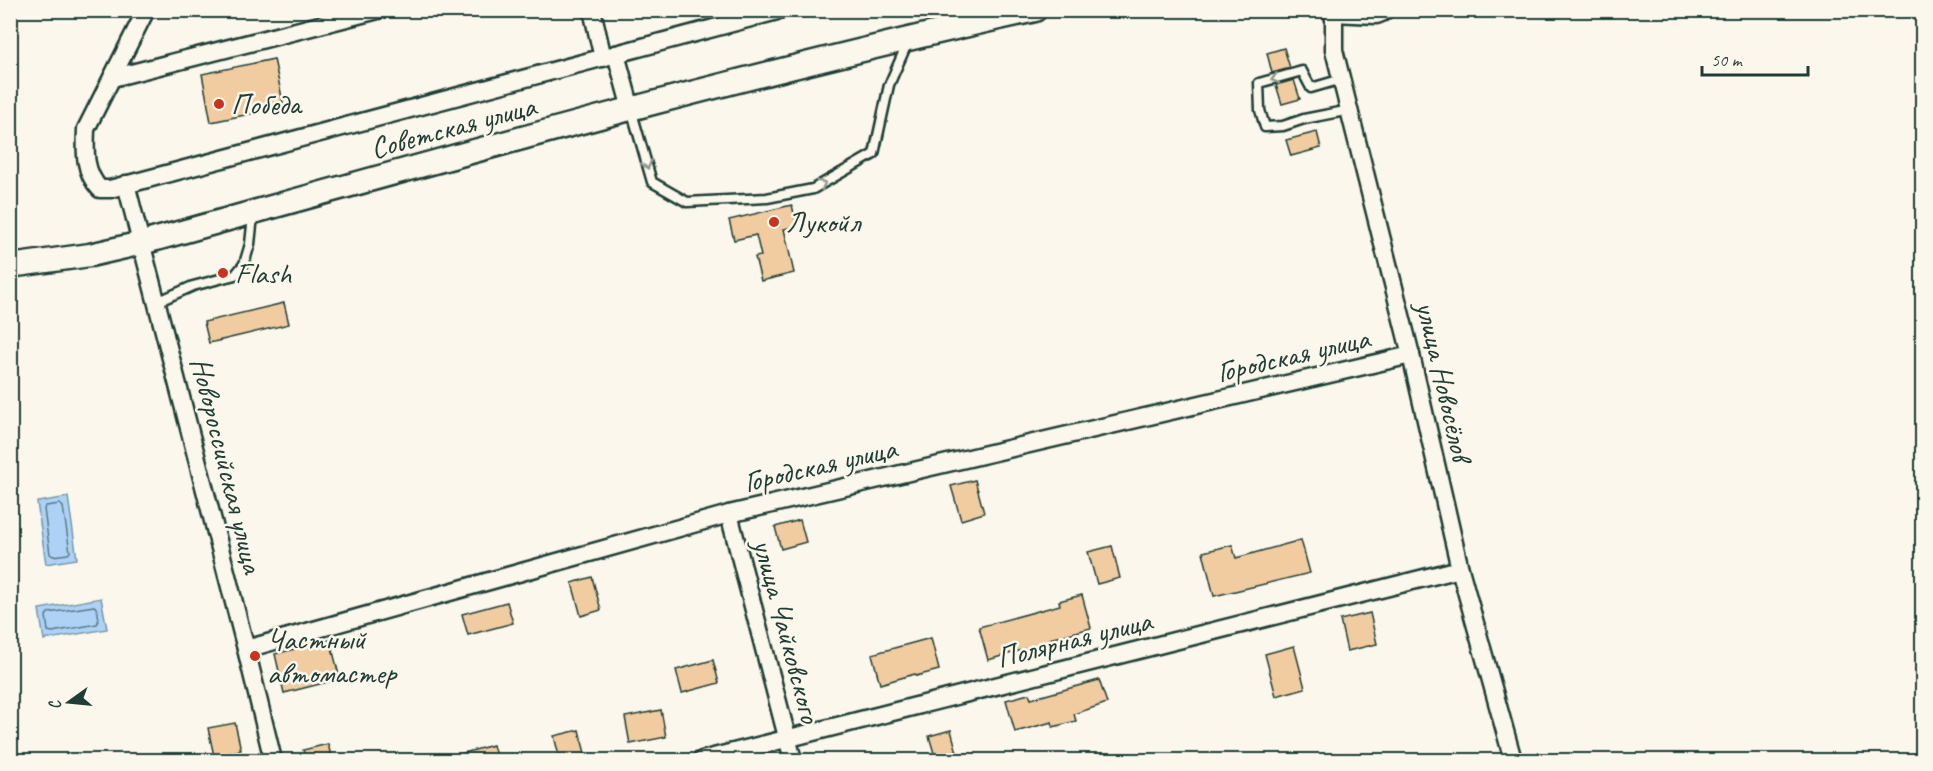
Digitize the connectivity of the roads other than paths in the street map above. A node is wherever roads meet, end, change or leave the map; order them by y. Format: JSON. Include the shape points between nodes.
{"nodes":[{"id":1,"x":146,"y":10,"type":"edge"},
{"id":2,"x":378,"y":10,"type":"edge"},
{"id":3,"x":592,"y":10,"type":"edge"},
{"id":4,"x":781,"y":10,"type":"edge"},
{"id":5,"x":1035,"y":10,"type":"edge"},
{"id":6,"x":1381,"y":10,"type":"edge"},
{"id":7,"x":1334,"y":11,"type":"edge"},
{"id":8,"x":909,"y":38,"type":"junction"},
{"id":9,"x":610,"y":56,"type":"junction"},
{"id":10,"x":112,"y":78,"type":"junction"},
{"id":11,"x":1342,"y":79,"type":"junction"},
{"id":12,"x":631,"y":109,"type":"junction"},
{"id":13,"x":1350,"y":110,"type":"junction"},
{"id":14,"x":126,"y":184,"type":"junction"},
{"id":15,"x":253,"y":212,"type":"junction"},
{"id":16,"x":142,"y":243,"type":"junction"},
{"id":17,"x":10,"y":266,"type":"edge"},
{"id":18,"x":157,"y":302,"type":"junction"},
{"id":19,"x":1411,"y":355,"type":"junction"},
{"id":20,"x":729,"y":514,"type":"junction"},
{"id":21,"x":1460,"y":569,"type":"junction"},
{"id":22,"x":246,"y":649,"type":"junction"},
{"id":23,"x":788,"y":739,"type":"junction"},
{"id":24,"x":273,"y":760,"type":"edge"},
{"id":25,"x":702,"y":760,"type":"edge"},
{"id":26,"x":793,"y":760,"type":"edge"},
{"id":27,"x":1513,"y":760,"type":"edge"}],
"edges":[{"from":1,"to":10,"type":"street"},
{"from":2,"to":10,"type":"street"},
{"from":3,"to":9,"type":"street"},
{"from":4,"to":9,"type":"street"},
{"from":5,"to":8,"type":"main road","name":"Советская улица"},
{"from":6,"to":7,"type":"main road"},
{"from":7,"to":11,"type":"street","name":"улица Новосёлов","via":[[1334,50]]},
{"from":8,"to":12,"type":"main road","name":"Советская улица"},
{"from":12,"to":8,"type":"lane","one_way":true,"via":[[652,182],[687,202],[767,198],[813,189],[874,154],[889,85]]},
{"from":9,"to":12,"type":"street"},
{"from":9,"to":14,"type":"street"},
{"from":10,"to":14,"type":"street","via":[[86,129],[85,150],[92,180],[100,189]]},
{"from":11,"to":13,"type":"street","name":"улица Новосёлов"},
{"from":11,"to":13,"type":"lane","one_way":true,"via":[[1311,88],[1302,71],[1259,83],[1260,110],[1265,127]]},
{"from":12,"to":15,"type":"main road","name":"Советская улица"},
{"from":13,"to":19,"type":"street","name":"улица Новосёлов"},
{"from":14,"to":16,"type":"street","name":"Новороссийская улица"},
{"from":15,"to":16,"type":"main road","name":"Советская улица"},
{"from":15,"to":18,"type":"lane","via":[[250,244],[244,264],[235,275],[193,286]]},
{"from":16,"to":17,"type":"main road","name":"Советская улица"},
{"from":16,"to":18,"type":"street","name":"Новороссийская улица"},
{"from":18,"to":22,"type":"street","name":"Новороссийская улица"},
{"from":19,"to":20,"type":"street","name":"Городская улица"},
{"from":19,"to":21,"type":"street","name":"улица Новосёлов"},
{"from":20,"to":22,"type":"street","name":"Городская улица"},
{"from":20,"to":23,"type":"street","name":"улица Чайковского"},
{"from":21,"to":23,"type":"street","name":"Полярная улица"},
{"from":21,"to":27,"type":"street","name":"улица Новосёлов"},
{"from":22,"to":24,"type":"street","name":"Новороссийская улица"},
{"from":23,"to":25,"type":"street","name":"Полярная улица"},
{"from":23,"to":26,"type":"street","name":"улица Чайковского"}]}
